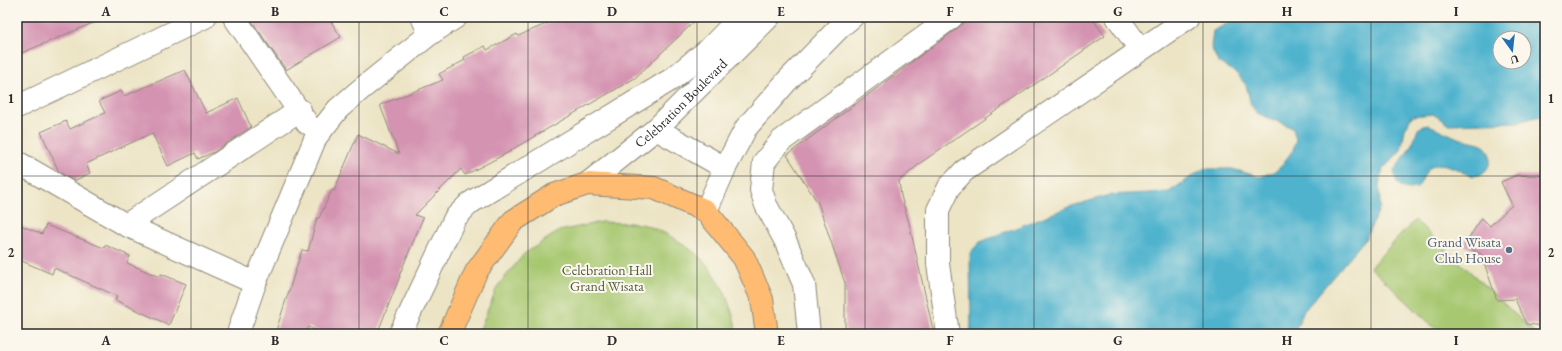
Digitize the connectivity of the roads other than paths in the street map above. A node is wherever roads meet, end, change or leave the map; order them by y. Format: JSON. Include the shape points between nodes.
{"nodes":[{"id":1,"x":205,"y":17,"type":"edge"},
{"id":2,"x":234,"y":17,"type":"edge"},
{"id":3,"x":456,"y":17,"type":"edge"},
{"id":4,"x":740,"y":17,"type":"edge"},
{"id":5,"x":769,"y":17,"type":"edge"},
{"id":6,"x":852,"y":17,"type":"edge"},
{"id":7,"x":952,"y":17,"type":"edge"},
{"id":8,"x":1117,"y":17,"type":"edge"},
{"id":9,"x":1189,"y":17,"type":"edge"},
{"id":10,"x":426,"y":25,"type":"edge"},
{"id":11,"x":1140,"y":49,"type":"junction"},
{"id":12,"x":17,"y":107,"type":"edge"},
{"id":13,"x":300,"y":110,"type":"junction"},
{"id":14,"x":656,"y":129,"type":"junction"},
{"id":15,"x":316,"y":137,"type":"junction"},
{"id":16,"x":17,"y":162,"type":"edge"},
{"id":17,"x":725,"y":168,"type":"junction"},
{"id":18,"x":587,"y":184,"type":"junction"},
{"id":19,"x":706,"y":211,"type":"junction"},
{"id":20,"x":126,"y":225,"type":"junction"},
{"id":21,"x":255,"y":283,"type":"junction"},
{"id":22,"x":239,"y":330,"type":"dead end"},
{"id":23,"x":400,"y":334,"type":"edge"},
{"id":24,"x":449,"y":334,"type":"edge"},
{"id":25,"x":767,"y":334,"type":"edge"},
{"id":26,"x":809,"y":334,"type":"edge"},
{"id":27,"x":948,"y":334,"type":"edge"}],
"edges":[{"from":1,"to":12,"type":"street"},
{"from":2,"to":13,"type":"street"},
{"from":3,"to":10,"type":"street"},
{"from":4,"to":23,"type":"street","via":[[710,48],[672,79],[470,203],[455,218]]},
{"from":5,"to":14,"type":"street","name":"Celebration Boulevard"},
{"from":6,"to":17,"type":"street","via":[[787,81],[746,128]]},
{"from":7,"to":26,"type":"street","via":[[781,142],[764,162],[761,190],[804,284]]},
{"from":8,"to":11,"type":"street"},
{"from":9,"to":11,"type":"street"},
{"from":10,"to":15,"type":"street","via":[[338,109]]},
{"from":11,"to":27,"type":"street","via":[[964,171],[949,187],[938,210],[937,236],[938,264]]},
{"from":13,"to":15,"type":"street"},
{"from":13,"to":20,"type":"street"},
{"from":14,"to":17,"type":"street"},
{"from":14,"to":18,"type":"street","name":"Celebration Boulevard"},
{"from":15,"to":21,"type":"street"},
{"from":16,"to":20,"type":"street"},
{"from":17,"to":19,"type":"street"},
{"from":18,"to":19,"type":"main road","via":[[654,188]]},
{"from":18,"to":24,"type":"main road","via":[[554,195],[513,220],[476,272]]},
{"from":19,"to":25,"type":"main road","via":[[744,258],[762,299]]},
{"from":20,"to":21,"type":"street"},
{"from":21,"to":22,"type":"street"}]}
